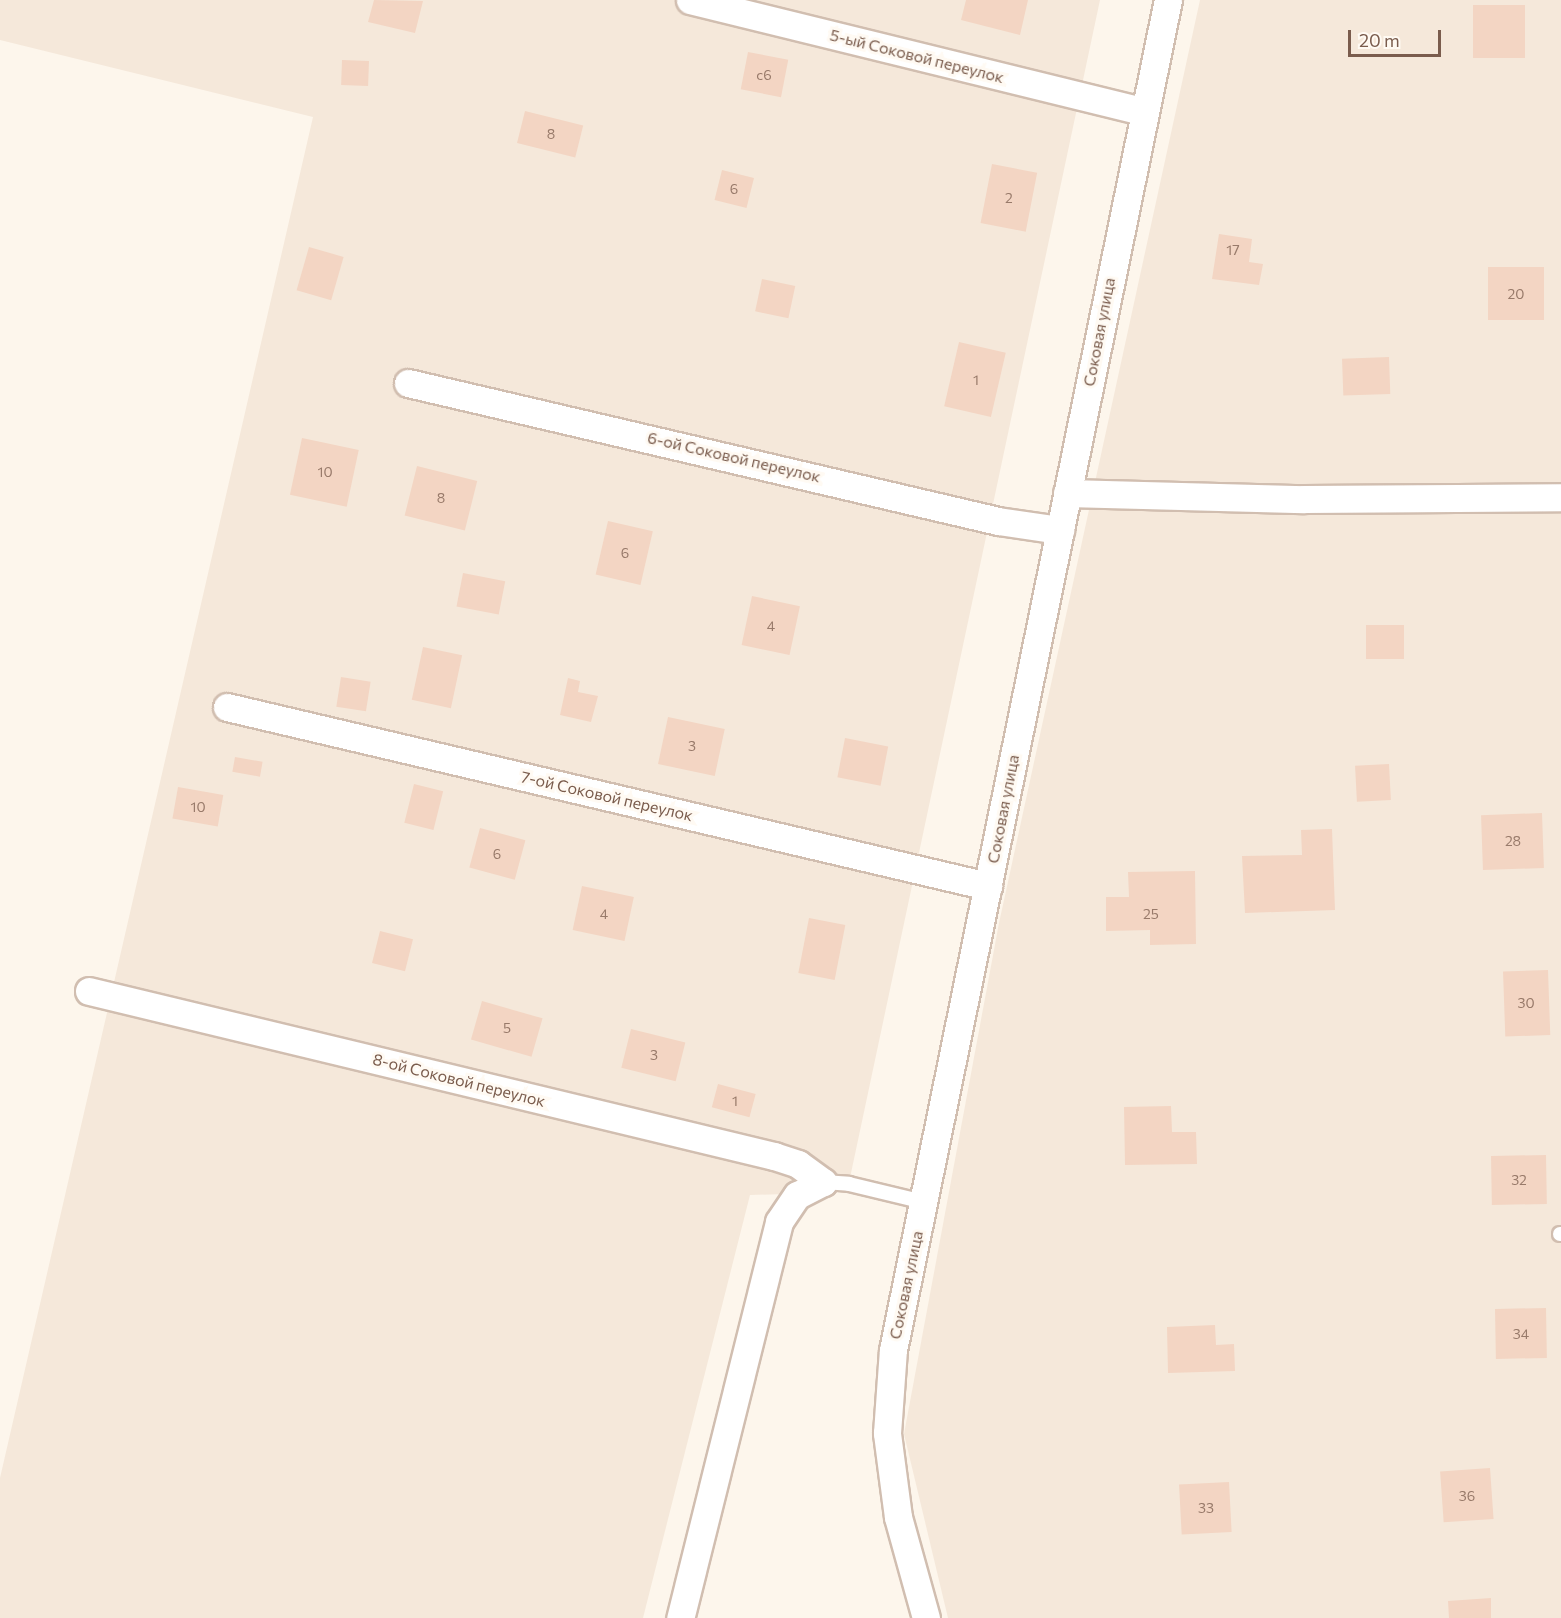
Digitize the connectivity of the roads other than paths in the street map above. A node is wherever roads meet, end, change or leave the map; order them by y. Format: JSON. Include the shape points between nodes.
{"nodes":[{"id":1,"x":690,"y":0,"type":"edge"},
{"id":2,"x":1168,"y":0,"type":"edge"},
{"id":3,"x":1143,"y":111,"type":"junction"},
{"id":4,"x":408,"y":383,"type":"dead end"},
{"id":5,"x":1067,"y":493,"type":"junction"},
{"id":6,"x":1561,"y":497,"type":"edge"},
{"id":7,"x":1060,"y":530,"type":"junction"},
{"id":8,"x":227,"y":707,"type":"dead end"},
{"id":9,"x":988,"y":886,"type":"junction"},
{"id":10,"x":88,"y":991,"type":"dead end"},
{"id":11,"x":823,"y":1182,"type":"junction"},
{"id":12,"x":924,"y":1202,"type":"junction"},
{"id":13,"x":680,"y":1618,"type":"edge"},
{"id":14,"x":926,"y":1618,"type":"edge"}],
"edges":[{"from":1,"to":3,"type":"street","name":"5-ый Соковой переулок"},
{"from":2,"to":3,"type":"street","name":"Соковая улица"},
{"from":3,"to":5,"type":"street","name":"Соковая улица"},
{"from":4,"to":7,"type":"street","name":"6-ой Соковой переулок","via":[[998,521]]},
{"from":5,"to":6,"type":"street","via":[[1304,499]]},
{"from":5,"to":7,"type":"street","name":"Соковая улица"},
{"from":7,"to":9,"type":"street","name":"Соковая улица"},
{"from":8,"to":9,"type":"street","name":"7-ой Соковой переулок"},
{"from":9,"to":12,"type":"street","name":"Соковая улица"},
{"from":10,"to":11,"type":"street","name":"8-ой Соковой переулок","via":[[774,1156],[798,1164]]},
{"from":11,"to":12,"type":"lane","via":[[849,1184]]},
{"from":11,"to":13,"type":"street","via":[[797,1195],[779,1222]]},
{"from":12,"to":14,"type":"street","name":"Соковая улица","via":[[893,1350],[887,1433],[897,1517]]}]}
